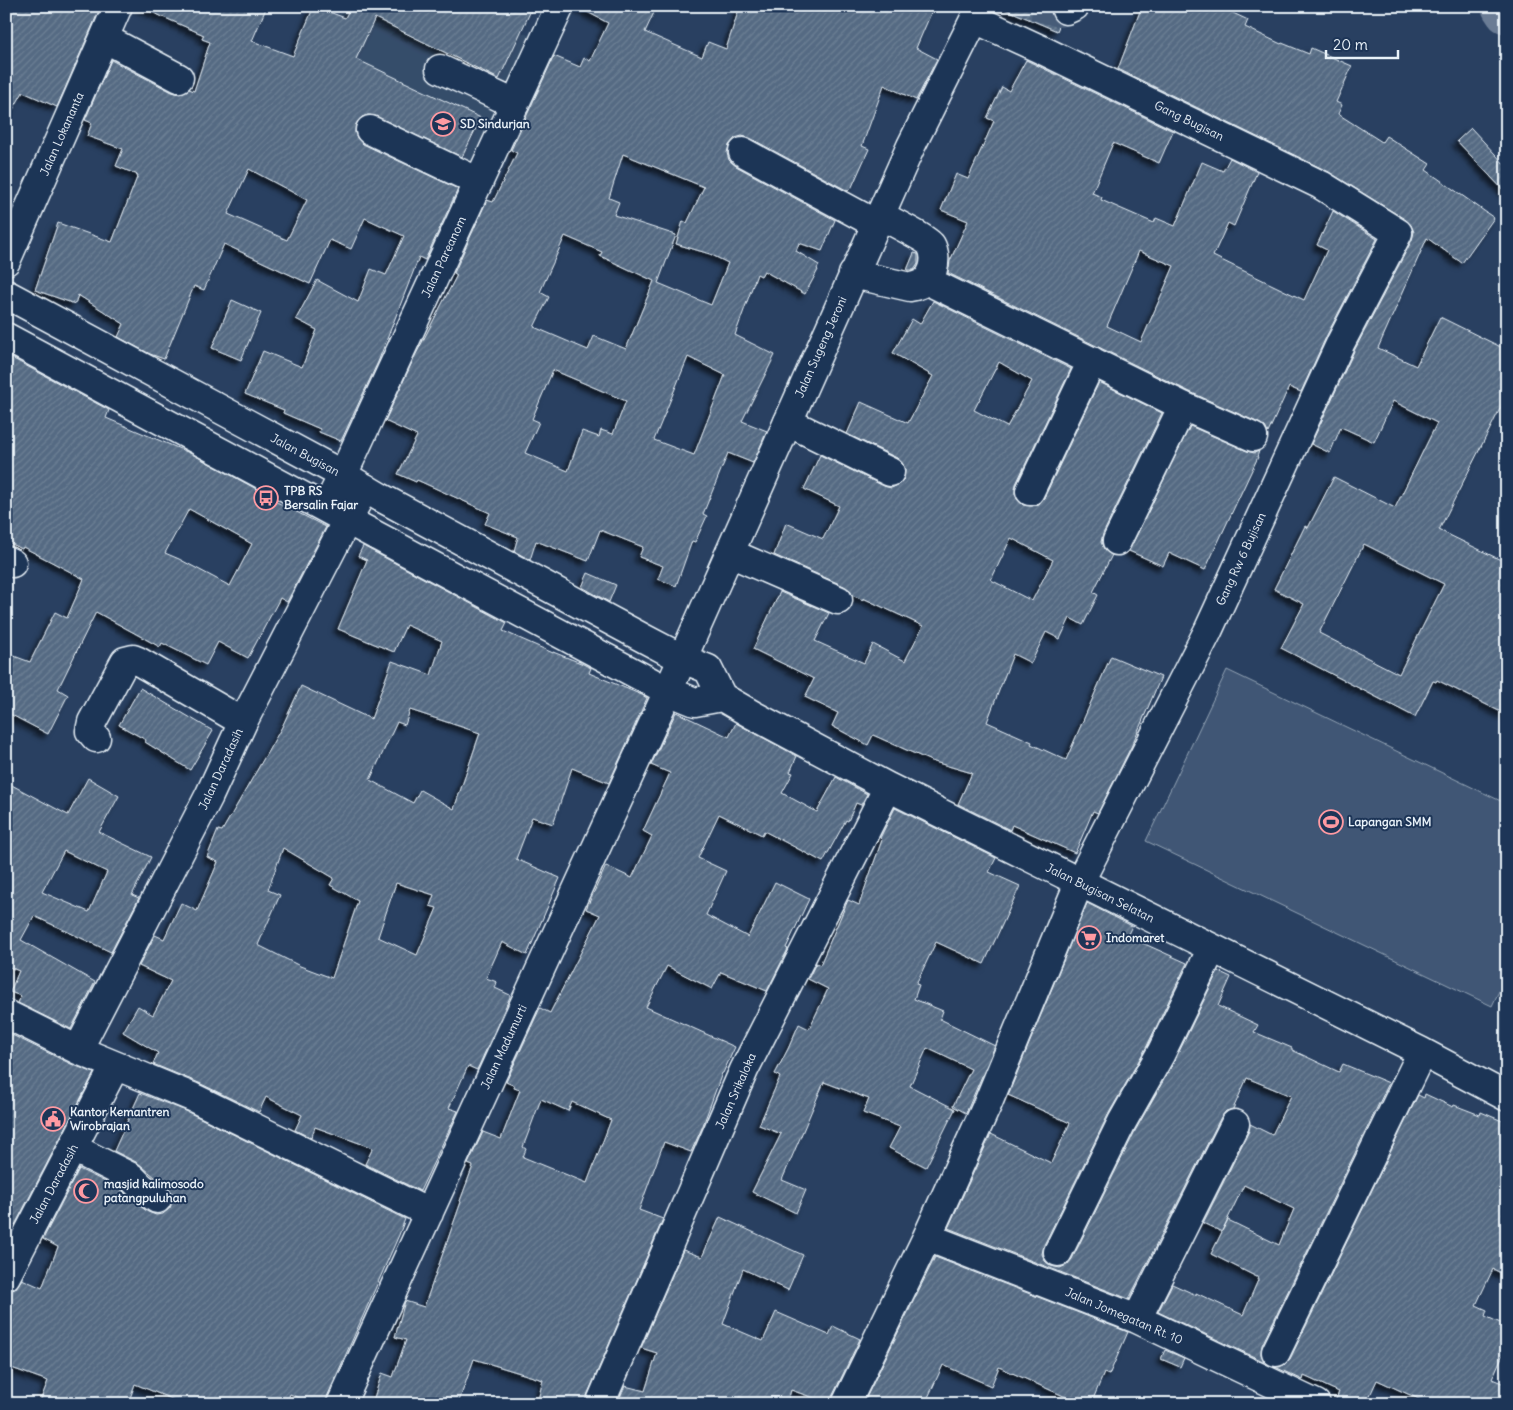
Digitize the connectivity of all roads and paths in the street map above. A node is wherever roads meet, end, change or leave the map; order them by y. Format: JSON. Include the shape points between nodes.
{"nodes":[{"id":1,"x":118,"y":6,"type":"edge"},
{"id":2,"x":560,"y":6,"type":"edge"},
{"id":3,"x":978,"y":13,"type":"edge"},
{"id":4,"x":104,"y":38,"type":"junction"},
{"id":5,"x":440,"y":69,"type":"dead end"},
{"id":6,"x":179,"y":78,"type":"dead end"},
{"id":7,"x":515,"y":104,"type":"junction"},
{"id":8,"x":370,"y":130,"type":"dead end"},
{"id":9,"x":743,"y":152,"type":"dead end"},
{"id":10,"x":478,"y":182,"type":"junction"},
{"id":11,"x":878,"y":220,"type":"junction"},
{"id":12,"x":1398,"y":233,"type":"joint"},
{"id":13,"x":6,"y":261,"type":"edge"},
{"id":14,"x":853,"y":274,"type":"junction"},
{"id":15,"x":928,"y":281,"type":"junction"},
{"id":16,"x":6,"y":294,"type":"edge"},
{"id":17,"x":6,"y":337,"type":"edge"},
{"id":18,"x":1092,"y":361,"type":"junction"},
{"id":19,"x":1183,"y":406,"type":"junction"},
{"id":20,"x":788,"y":422,"type":"junction"},
{"id":21,"x":1253,"y":437,"type":"dead end"},
{"id":22,"x":890,"y":472,"type":"dead end"},
{"id":23,"x":363,"y":486,"type":"junction"},
{"id":24,"x":1030,"y":491,"type":"dead end"},
{"id":25,"x":345,"y":519,"type":"junction"},
{"id":26,"x":1117,"y":541,"type":"dead end"},
{"id":27,"x":730,"y":553,"type":"junction"},
{"id":28,"x":838,"y":600,"type":"dead end"},
{"id":29,"x":683,"y":658,"type":"junction"},
{"id":30,"x":668,"y":691,"type":"junction"},
{"id":31,"x":722,"y":697,"type":"junction"},
{"id":32,"x":243,"y":722,"type":"junction"},
{"id":33,"x":96,"y":738,"type":"dead end"},
{"id":34,"x":888,"y":787,"type":"junction"},
{"id":35,"x":1079,"y":883,"type":"junction"},
{"id":36,"x":1212,"y":948,"type":"junction"},
{"id":37,"x":6,"y":1014,"type":"edge"},
{"id":38,"x":1422,"y":1052,"type":"junction"},
{"id":39,"x":96,"y":1058,"type":"junction"},
{"id":40,"x":1507,"y":1098,"type":"edge"},
{"id":41,"x":1236,"y":1124,"type":"dead end"},
{"id":42,"x":73,"y":1148,"type":"junction"},
{"id":43,"x":158,"y":1199,"type":"dead end"},
{"id":44,"x":429,"y":1213,"type":"junction"},
{"id":45,"x":927,"y":1237,"type":"junction"},
{"id":46,"x":1058,"y":1252,"type":"dead end"},
{"id":47,"x":6,"y":1276,"type":"edge"},
{"id":48,"x":1137,"y":1319,"type":"junction"},
{"id":49,"x":1276,"y":1352,"type":"dead end"},
{"id":50,"x":341,"y":1404,"type":"edge"},
{"id":51,"x":600,"y":1404,"type":"edge"},
{"id":52,"x":846,"y":1404,"type":"edge"},
{"id":53,"x":1316,"y":1404,"type":"edge"}],
"edges":[{"from":1,"to":4,"type":"street","name":"Jalan Lokananta"},
{"from":2,"to":7,"type":"street","name":"Jalan Pareanom"},
{"from":3,"to":11,"type":"street","name":"Jalan Sugeng Jeroni"},
{"from":3,"to":12,"type":"street","name":"Gang Bugisan","via":[[1040,49],[1322,185]]},
{"from":4,"to":6,"type":"street"},
{"from":4,"to":13,"type":"street","name":"Jalan Lokananta"},
{"from":5,"to":7,"type":"street"},
{"from":7,"to":10,"type":"street","name":"Jalan Pareanom"},
{"from":8,"to":10,"type":"street"},
{"from":9,"to":11,"type":"street"},
{"from":10,"to":23,"type":"street","name":"Jalan Pareanom"},
{"from":11,"to":14,"type":"street","name":"Jalan Sugeng Jeroni"},
{"from":11,"to":15,"type":"street","via":[[930,244],[934,267]]},
{"from":12,"to":35,"type":"street","name":"Gang Rw 6 Bujisan","via":[[1342,342],[1208,631]]},
{"from":14,"to":15,"type":"street","via":[[910,287]]},
{"from":14,"to":20,"type":"street","name":"Jalan Sugeng Jeroni"},
{"from":15,"to":18,"type":"street"},
{"from":16,"to":23,"type":"street","name":"Jalan Bugisan"},
{"from":17,"to":25,"type":"street"},
{"from":18,"to":19,"type":"street"},
{"from":18,"to":24,"type":"street"},
{"from":19,"to":21,"type":"street"},
{"from":19,"to":26,"type":"street"},
{"from":20,"to":22,"type":"street"},
{"from":20,"to":27,"type":"street","name":"Jalan Sugeng Jeroni"},
{"from":23,"to":25,"type":"street","name":"Jalan Daradasih"},
{"from":23,"to":29,"type":"street","name":"Jalan Bugisan"},
{"from":25,"to":30,"type":"street"},
{"from":25,"to":32,"type":"street","name":"Jalan Daradasih"},
{"from":25,"to":39,"type":"street","name":"Jalan Daradasih"},
{"from":27,"to":28,"type":"street"},
{"from":27,"to":29,"type":"street","name":"Jalan Sugeng Jeroni"},
{"from":29,"to":30,"type":"street","name":"Jalan Sugeng Jeroni"},
{"from":29,"to":31,"type":"street","via":[[708,669]]},
{"from":30,"to":31,"type":"street","via":[[695,702]]},
{"from":30,"to":44,"type":"street","name":"Jalan Madumurti"},
{"from":31,"to":34,"type":"street","name":"Jalan Bugisan Selatan"},
{"from":32,"to":33,"type":"street","via":[[133,659],[125,661],[92,722],[90,731]]},
{"from":32,"to":39,"type":"street","name":"Jalan Daradasih"},
{"from":34,"to":35,"type":"street","name":"Jalan Bugisan Selatan"},
{"from":34,"to":51,"type":"street","name":"Jalan Srikaloka","via":[[744,1070]]},
{"from":35,"to":36,"type":"street","name":"Jalan Bugisan Selatan"},
{"from":35,"to":45,"type":"street","name":"Gang Rw 6 Bujisan","via":[[988,1103]]},
{"from":36,"to":38,"type":"street","name":"Jalan Bugisan Selatan"},
{"from":36,"to":46,"type":"street"},
{"from":37,"to":39,"type":"street"},
{"from":38,"to":40,"type":"street","name":"Jalan Bugisan Selatan"},
{"from":38,"to":49,"type":"street"},
{"from":39,"to":42,"type":"street","name":"Jalan Daradasih"},
{"from":39,"to":44,"type":"street","via":[[192,1097]]},
{"from":41,"to":48,"type":"street"},
{"from":42,"to":43,"type":"street","via":[[131,1178]]},
{"from":42,"to":47,"type":"street","name":"Jalan Daradasih"},
{"from":44,"to":50,"type":"street","name":"Jalan Madumurti"},
{"from":45,"to":48,"type":"street","name":"Jalan Jomegatan Rt. 10"},
{"from":45,"to":52,"type":"street","name":"Gang Rw 6 Bujisan"},
{"from":48,"to":53,"type":"street","name":"Jalan Jomegatan Rt. 10"}]}
